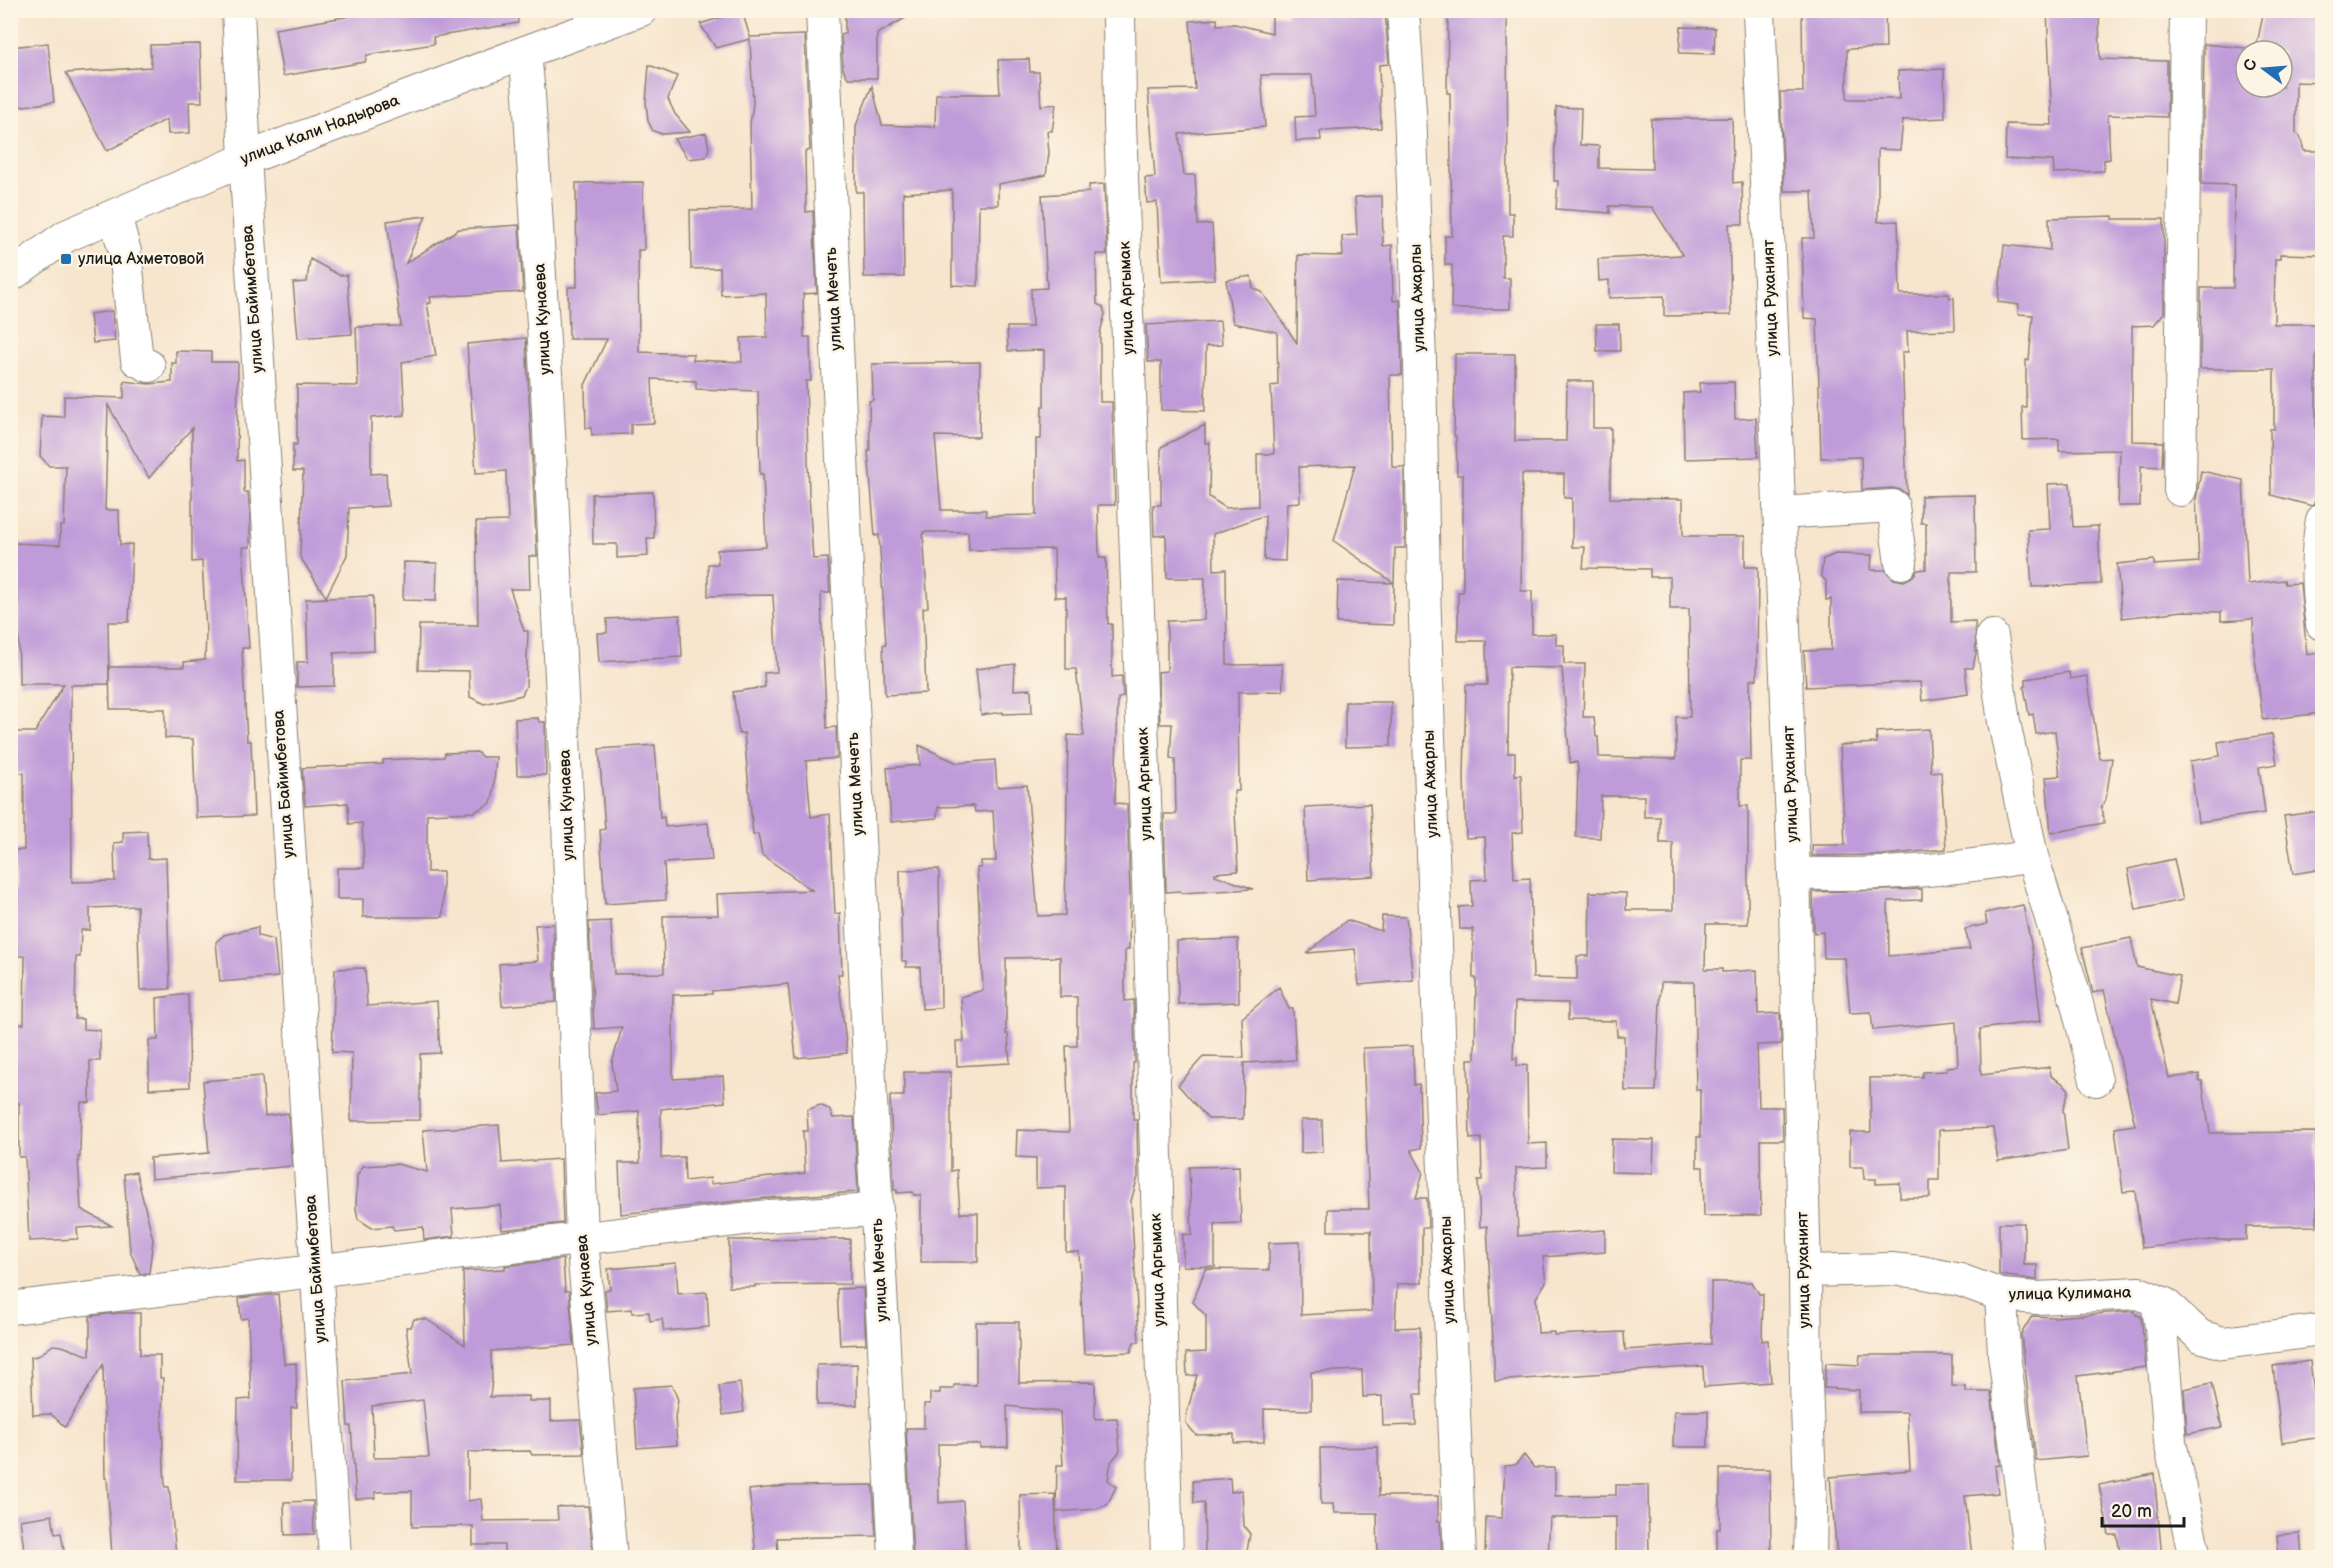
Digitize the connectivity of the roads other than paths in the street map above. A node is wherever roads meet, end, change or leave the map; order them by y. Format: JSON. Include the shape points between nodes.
{"nodes":[{"id":1,"x":238,"y":10,"type":"edge"},
{"id":2,"x":641,"y":10,"type":"edge"},
{"id":3,"x":822,"y":10,"type":"edge"},
{"id":4,"x":1119,"y":10,"type":"edge"},
{"id":5,"x":1403,"y":10,"type":"edge"},
{"id":6,"x":1759,"y":10,"type":"edge"},
{"id":7,"x":2186,"y":10,"type":"edge"},
{"id":8,"x":525,"y":52,"type":"junction"},
{"id":9,"x":244,"y":159,"type":"junction"},
{"id":10,"x":115,"y":215,"type":"junction"},
{"id":11,"x":10,"y":276,"type":"edge"},
{"id":12,"x":149,"y":366,"type":"dead end"},
{"id":13,"x":2181,"y":490,"type":"dead end"},
{"id":14,"x":1779,"y":513,"type":"junction"},
{"id":15,"x":2322,"y":520,"type":"edge"},
{"id":16,"x":1901,"y":563,"type":"dead end"},
{"id":17,"x":2322,"y":624,"type":"edge"},
{"id":18,"x":1992,"y":636,"type":"dead end"},
{"id":19,"x":2032,"y":856,"type":"junction"},
{"id":20,"x":1794,"y":873,"type":"junction"},
{"id":21,"x":2096,"y":1080,"type":"dead end"},
{"id":22,"x":877,"y":1210,"type":"junction"},
{"id":23,"x":582,"y":1239,"type":"junction"},
{"id":24,"x":315,"y":1270,"type":"junction"},
{"id":25,"x":1805,"y":1271,"type":"junction"},
{"id":26,"x":2001,"y":1295,"type":"junction"},
{"id":27,"x":2157,"y":1301,"type":"junction"},
{"id":28,"x":10,"y":1308,"type":"edge"},
{"id":29,"x":2322,"y":1330,"type":"edge"},
{"id":30,"x":335,"y":1557,"type":"edge"},
{"id":31,"x":611,"y":1557,"type":"edge"},
{"id":32,"x":895,"y":1557,"type":"edge"},
{"id":33,"x":1167,"y":1557,"type":"edge"},
{"id":34,"x":1460,"y":1557,"type":"edge"},
{"id":35,"x":1810,"y":1557,"type":"edge"},
{"id":36,"x":2030,"y":1557,"type":"edge"},
{"id":37,"x":2194,"y":1557,"type":"edge"}],
"edges":[{"from":1,"to":9,"type":"street","name":"улица Байимбетова"},
{"from":2,"to":8,"type":"street","name":"улица Кали Надырова"},
{"from":3,"to":22,"type":"street","name":"улица Мечеть"},
{"from":4,"to":33,"type":"street","name":"улица Аргымак"},
{"from":5,"to":34,"type":"street","name":"улица Ажарлы","via":[[1420,360],[1424,588]]},
{"from":6,"to":14,"type":"street","name":"улица Руханият"},
{"from":7,"to":13,"type":"street"},
{"from":8,"to":9,"type":"street","name":"улица Кали Надырова"},
{"from":8,"to":23,"type":"street","name":"улица Кунаева","via":[[568,819]]},
{"from":9,"to":10,"type":"street","name":"улица Кали Надырова"},
{"from":9,"to":24,"type":"street","name":"улица Байимбетова"},
{"from":10,"to":11,"type":"street","name":"улица Кали Надырова","via":[[66,236]]},
{"from":10,"to":12,"type":"street","via":[[125,252],[137,360]]},
{"from":14,"to":16,"type":"street","via":[[1893,506]]},
{"from":14,"to":20,"type":"street","name":"улица Руханият"},
{"from":15,"to":17,"type":"street","via":[[2318,557]]},
{"from":18,"to":19,"type":"street","via":[[2004,722]]},
{"from":19,"to":20,"type":"street","via":[[1890,874]]},
{"from":19,"to":21,"type":"street"},
{"from":20,"to":25,"type":"street","name":"улица Руханият"},
{"from":22,"to":23,"type":"street","via":[[768,1215]]},
{"from":22,"to":32,"type":"street","name":"улица Мечеть"},
{"from":23,"to":24,"type":"street"},
{"from":23,"to":31,"type":"street","name":"улица Кунаева"},
{"from":24,"to":28,"type":"street"},
{"from":24,"to":30,"type":"street","name":"улица Байимбетова"},
{"from":25,"to":26,"type":"street","name":"улица Кулимана","via":[[1921,1272],[1960,1280]]},
{"from":25,"to":35,"type":"street","name":"улица Руханият"},
{"from":26,"to":27,"type":"street","name":"улица Кулимана","via":[[2037,1298],[2139,1293]]},
{"from":26,"to":36,"type":"street","via":[[2004,1354]]},
{"from":27,"to":29,"type":"street","name":"улица Кулимана","via":[[2200,1336],[2223,1342]]},
{"from":27,"to":37,"type":"street","via":[[2170,1442]]}]}
